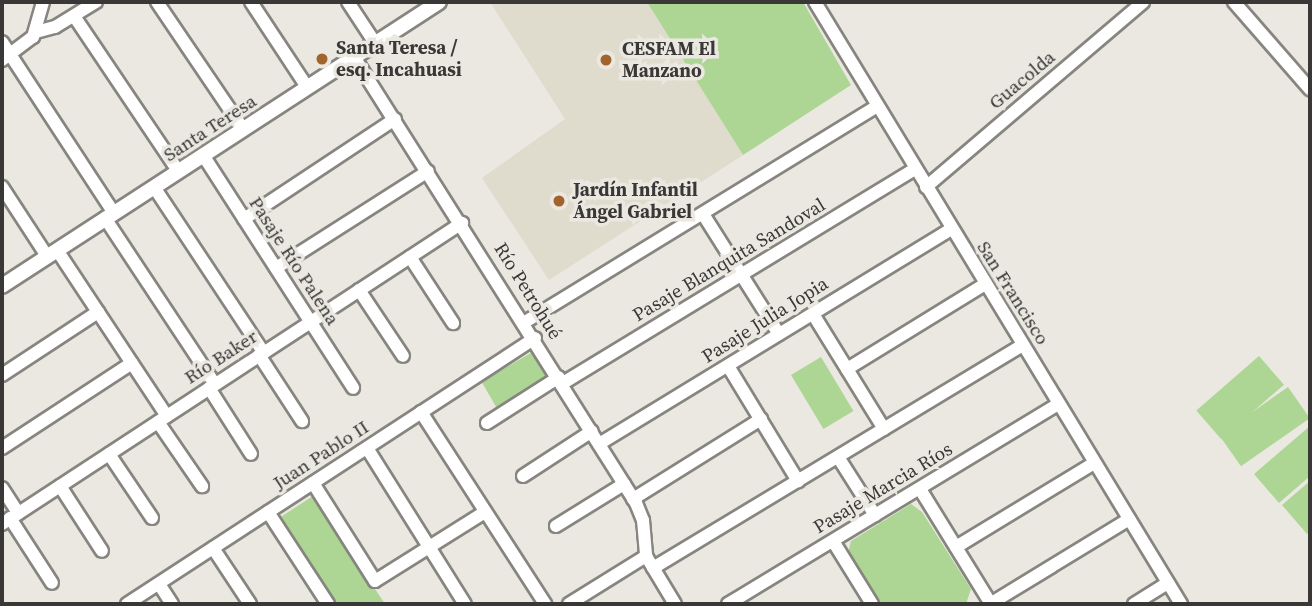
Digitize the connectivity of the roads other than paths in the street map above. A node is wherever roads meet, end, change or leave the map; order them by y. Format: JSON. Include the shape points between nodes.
{"nodes":[{"id":1,"x":43,"y":2,"type":"edge"},
{"id":2,"x":96,"y":2,"type":"edge"},
{"id":3,"x":157,"y":2,"type":"edge"},
{"id":4,"x":251,"y":2,"type":"edge"},
{"id":5,"x":348,"y":2,"type":"edge"},
{"id":6,"x":437,"y":2,"type":"edge"},
{"id":7,"x":814,"y":2,"type":"edge"},
{"id":8,"x":1143,"y":2,"type":"edge"},
{"id":9,"x":1234,"y":2,"type":"edge"},
{"id":10,"x":74,"y":16,"type":"junction"},
{"id":11,"x":36,"y":32,"type":"junction"},
{"id":12,"x":2,"y":42,"type":"edge"},
{"id":13,"x":375,"y":43,"type":"junction"},
{"id":14,"x":6,"y":57,"type":"edge"},
{"id":15,"x":354,"y":57,"type":"junction"},
{"id":16,"x":307,"y":87,"type":"junction"},
{"id":17,"x":1310,"y":89,"type":"edge"},
{"id":18,"x":877,"y":106,"type":"junction"},
{"id":19,"x":395,"y":119,"type":"junction"},
{"id":20,"x":243,"y":129,"type":"junction"},
{"id":21,"x":203,"y":155,"type":"junction"},
{"id":22,"x":915,"y":169,"type":"junction"},
{"id":23,"x":178,"y":171,"type":"junction"},
{"id":24,"x":428,"y":171,"type":"junction"},
{"id":25,"x":2,"y":187,"type":"edge"},
{"id":26,"x":154,"y":187,"type":"junction"},
{"id":27,"x":926,"y":187,"type":"junction"},
{"id":28,"x":704,"y":214,"type":"junction"},
{"id":29,"x":110,"y":216,"type":"junction"},
{"id":30,"x":244,"y":219,"type":"junction"},
{"id":31,"x":462,"y":223,"type":"junction"},
{"id":32,"x":951,"y":229,"type":"junction"},
{"id":33,"x":52,"y":253,"type":"junction"},
{"id":34,"x":410,"y":257,"type":"junction"},
{"id":35,"x":276,"y":268,"type":"junction"},
{"id":36,"x":742,"y":275,"type":"junction"},
{"id":37,"x":985,"y":285,"type":"junction"},
{"id":38,"x":2,"y":286,"type":"edge"},
{"id":39,"x":359,"y":290,"type":"junction"},
{"id":40,"x":98,"y":313,"type":"junction"},
{"id":41,"x":813,"y":314,"type":"junction"},
{"id":42,"x":311,"y":322,"type":"junction"},
{"id":43,"x":453,"y":323,"type":"dead end"},
{"id":44,"x":526,"y":323,"type":"junction"},
{"id":45,"x":779,"y":334,"type":"junction"},
{"id":46,"x":535,"y":338,"type":"junction"},
{"id":47,"x":1022,"y":345,"type":"junction"},
{"id":48,"x":261,"y":354,"type":"junction"},
{"id":49,"x":403,"y":356,"type":"dead end"},
{"id":50,"x":132,"y":363,"type":"junction"},
{"id":51,"x":728,"y":366,"type":"junction"},
{"id":52,"x":847,"y":369,"type":"junction"},
{"id":53,"x":2,"y":375,"type":"edge"},
{"id":54,"x":561,"y":380,"type":"junction"},
{"id":55,"x":212,"y":386,"type":"junction"},
{"id":56,"x":353,"y":388,"type":"dead end"},
{"id":57,"x":1058,"y":404,"type":"junction"},
{"id":58,"x":421,"y":412,"type":"junction"},
{"id":59,"x":163,"y":419,"type":"junction"},
{"id":60,"x":761,"y":419,"type":"junction"},
{"id":61,"x":302,"y":421,"type":"dead end"},
{"id":62,"x":486,"y":424,"type":"dead end"},
{"id":63,"x":884,"y":429,"type":"junction"},
{"id":64,"x":592,"y":431,"type":"junction"},
{"id":65,"x":599,"y":444,"type":"junction"},
{"id":66,"x":2,"y":448,"type":"edge"},
{"id":67,"x":367,"y":448,"type":"junction"},
{"id":68,"x":109,"y":454,"type":"junction"},
{"id":69,"x":251,"y":454,"type":"dead end"},
{"id":70,"x":838,"y":457,"type":"junction"},
{"id":71,"x":1094,"y":463,"type":"junction"},
{"id":72,"x":523,"y":476,"type":"dead end"},
{"id":73,"x":798,"y":481,"type":"junction"},
{"id":74,"x":313,"y":483,"type":"junction"},
{"id":75,"x":624,"y":484,"type":"junction"},
{"id":76,"x":60,"y":486,"type":"junction"},
{"id":77,"x":202,"y":486,"type":"dead end"},
{"id":78,"x":2,"y":488,"type":"edge"},
{"id":79,"x":920,"y":489,"type":"junction"},
{"id":80,"x":633,"y":499,"type":"junction"},
{"id":81,"x":268,"y":512,"type":"junction"},
{"id":82,"x":485,"y":512,"type":"junction"},
{"id":83,"x":875,"y":515,"type":"junction"},
{"id":84,"x":10,"y":518,"type":"edge"},
{"id":85,"x":152,"y":518,"type":"dead end"},
{"id":86,"x":1129,"y":519,"type":"junction"},
{"id":87,"x":556,"y":526,"type":"dead end"},
{"id":88,"x":833,"y":541,"type":"junction"},
{"id":89,"x":430,"y":547,"type":"junction"},
{"id":90,"x":956,"y":547,"type":"junction"},
{"id":91,"x":213,"y":548,"type":"junction"},
{"id":92,"x":102,"y":551,"type":"dead end"},
{"id":93,"x":646,"y":556,"type":"junction"},
{"id":94,"x":653,"y":568,"type":"junction"},
{"id":95,"x":52,"y":583,"type":"dead end"},
{"id":96,"x":1168,"y":583,"type":"junction"},
{"id":97,"x":159,"y":584,"type":"junction"},
{"id":98,"x":868,"y":603,"type":"edge"},
{"id":99,"x":127,"y":604,"type":"edge"},
{"id":100,"x":172,"y":604,"type":"edge"},
{"id":101,"x":250,"y":604,"type":"edge"},
{"id":102,"x":328,"y":604,"type":"edge"},
{"id":103,"x":465,"y":604,"type":"edge"},
{"id":104,"x":545,"y":604,"type":"edge"},
{"id":105,"x":569,"y":604,"type":"edge"},
{"id":106,"x":676,"y":604,"type":"edge"},
{"id":107,"x":728,"y":604,"type":"edge"},
{"id":108,"x":991,"y":604,"type":"edge"},
{"id":109,"x":1134,"y":604,"type":"edge"},
{"id":110,"x":1181,"y":604,"type":"edge"}],
"edges":[{"from":1,"to":11,"type":"street"},
{"from":2,"to":10,"type":"street"},
{"from":3,"to":20,"type":"street"},
{"from":4,"to":16,"type":"street"},
{"from":5,"to":13,"type":"street"},
{"from":6,"to":13,"type":"street","name":"Santa Teresa"},
{"from":7,"to":18,"type":"street","name":"San Francisco"},
{"from":8,"to":27,"type":"street","name":"Guacolda"},
{"from":9,"to":17,"type":"street"},
{"from":10,"to":11,"type":"street"},
{"from":10,"to":23,"type":"street"},
{"from":11,"to":14,"type":"street"},
{"from":12,"to":14,"type":"street"},
{"from":13,"to":15,"type":"street","name":"Santa Teresa"},
{"from":14,"to":29,"type":"street"},
{"from":15,"to":16,"type":"street","name":"Santa Teresa"},
{"from":15,"to":19,"type":"street","name":"Río Petrohué"},
{"from":16,"to":20,"type":"street","name":"Santa Teresa"},
{"from":18,"to":22,"type":"street","name":"San Francisco"},
{"from":18,"to":28,"type":"street"},
{"from":19,"to":24,"type":"street","name":"Río Petrohué"},
{"from":19,"to":30,"type":"street"},
{"from":20,"to":21,"type":"street","name":"Santa Teresa"},
{"from":21,"to":23,"type":"street","name":"Santa Teresa"},
{"from":21,"to":30,"type":"street","name":"Pasaje Río Palena"},
{"from":22,"to":27,"type":"street","name":"San Francisco"},
{"from":22,"to":36,"type":"street","name":"Pasaje Blanquita Sandoval"},
{"from":23,"to":26,"type":"street","name":"Santa Teresa"},
{"from":24,"to":31,"type":"street","name":"Río Petrohué"},
{"from":24,"to":35,"type":"street"},
{"from":25,"to":33,"type":"street"},
{"from":26,"to":29,"type":"street","name":"Santa Teresa"},
{"from":26,"to":48,"type":"street"},
{"from":27,"to":32,"type":"street","name":"San Francisco"},
{"from":28,"to":36,"type":"street"},
{"from":28,"to":44,"type":"street"},
{"from":29,"to":33,"type":"street","name":"Santa Teresa"},
{"from":29,"to":55,"type":"street"},
{"from":30,"to":35,"type":"street","name":"Pasaje Río Palena"},
{"from":31,"to":34,"type":"street","name":"Río Baker"},
{"from":31,"to":44,"type":"street","name":"Río Petrohué"},
{"from":32,"to":37,"type":"street","name":"San Francisco"},
{"from":32,"to":41,"type":"street","name":"Pasaje Julia Jopia"},
{"from":33,"to":38,"type":"street","name":"Santa Teresa"},
{"from":33,"to":40,"type":"street"},
{"from":34,"to":39,"type":"street","name":"Río Baker"},
{"from":34,"to":43,"type":"street"},
{"from":35,"to":42,"type":"street","name":"Pasaje Río Palena"},
{"from":36,"to":45,"type":"street"},
{"from":36,"to":54,"type":"street","name":"Pasaje Blanquita Sandoval"},
{"from":37,"to":47,"type":"street","name":"San Francisco"},
{"from":37,"to":52,"type":"street"},
{"from":39,"to":42,"type":"street","name":"Río Baker"},
{"from":39,"to":49,"type":"street"},
{"from":40,"to":50,"type":"street"},
{"from":40,"to":53,"type":"street"},
{"from":41,"to":45,"type":"street","name":"Pasaje Julia Jopia"},
{"from":41,"to":52,"type":"street"},
{"from":42,"to":48,"type":"street","name":"Río Baker"},
{"from":42,"to":56,"type":"street","name":"Pasaje Río Palena"},
{"from":44,"to":46,"type":"street","name":"Río Petrohué"},
{"from":45,"to":51,"type":"street","name":"Pasaje Julia Jopia"},
{"from":46,"to":54,"type":"street","name":"Río Petrohué"},
{"from":46,"to":58,"type":"street","name":"Juan Pablo II"},
{"from":47,"to":57,"type":"street","name":"San Francisco"},
{"from":47,"to":63,"type":"street"},
{"from":48,"to":55,"type":"street","name":"Río Baker"},
{"from":48,"to":61,"type":"street"},
{"from":50,"to":59,"type":"street"},
{"from":50,"to":66,"type":"street"},
{"from":51,"to":60,"type":"street"},
{"from":51,"to":65,"type":"street","name":"Pasaje Julia Jopia"},
{"from":52,"to":63,"type":"street"},
{"from":54,"to":62,"type":"street","name":"Pasaje Blanquita Sandoval"},
{"from":54,"to":64,"type":"street","name":"Río Petrohué"},
{"from":55,"to":59,"type":"street","name":"Río Baker"},
{"from":55,"to":69,"type":"street"},
{"from":57,"to":71,"type":"street","name":"San Francisco"},
{"from":57,"to":79,"type":"street","name":"Pasaje Marcia Ríos"},
{"from":58,"to":67,"type":"street","name":"Juan Pablo II"},
{"from":58,"to":82,"type":"street"},
{"from":59,"to":68,"type":"street","name":"Río Baker"},
{"from":59,"to":77,"type":"street"},
{"from":60,"to":73,"type":"street"},
{"from":60,"to":80,"type":"street"},
{"from":63,"to":70,"type":"street"},
{"from":64,"to":65,"type":"street","name":"Río Petrohué"},
{"from":64,"to":72,"type":"street"},
{"from":65,"to":75,"type":"street","name":"Río Petrohué"},
{"from":67,"to":74,"type":"street","name":"Juan Pablo II"},
{"from":67,"to":89,"type":"street"},
{"from":68,"to":76,"type":"street","name":"Río Baker"},
{"from":68,"to":85,"type":"street"},
{"from":70,"to":73,"type":"street"},
{"from":70,"to":83,"type":"street"},
{"from":71,"to":86,"type":"street","name":"San Francisco"},
{"from":71,"to":90,"type":"street"},
{"from":73,"to":94,"type":"street"},
{"from":74,"to":81,"type":"street","name":"Juan Pablo II"},
{"from":74,"to":89,"type":"street","via":[[375,581]]},
{"from":75,"to":80,"type":"street","name":"Río Petrohué"},
{"from":75,"to":87,"type":"street"},
{"from":76,"to":84,"type":"street","name":"Río Baker"},
{"from":76,"to":92,"type":"street"},
{"from":78,"to":84,"type":"street"},
{"from":79,"to":83,"type":"street","name":"Pasaje Marcia Ríos"},
{"from":79,"to":90,"type":"street"},
{"from":80,"to":93,"type":"street","name":"Río Petrohué","via":[[643,520]]},
{"from":81,"to":91,"type":"street","name":"Juan Pablo II"},
{"from":81,"to":102,"type":"street"},
{"from":82,"to":89,"type":"street"},
{"from":82,"to":104,"type":"street"},
{"from":83,"to":88,"type":"street","name":"Pasaje Marcia Ríos"},
{"from":84,"to":95,"type":"street"},
{"from":86,"to":96,"type":"street","name":"San Francisco"},
{"from":86,"to":108,"type":"street"},
{"from":88,"to":98,"type":"street"},
{"from":88,"to":107,"type":"street","name":"Pasaje Marcia Ríos"},
{"from":89,"to":103,"type":"street"},
{"from":90,"to":108,"type":"street"},
{"from":91,"to":97,"type":"street","name":"Juan Pablo II"},
{"from":91,"to":101,"type":"street"},
{"from":93,"to":94,"type":"street"},
{"from":93,"to":105,"type":"street"},
{"from":94,"to":106,"type":"street"},
{"from":96,"to":109,"type":"street"},
{"from":96,"to":110,"type":"street","name":"San Francisco"},
{"from":97,"to":99,"type":"street","name":"Juan Pablo II"},
{"from":97,"to":100,"type":"street"}]}
